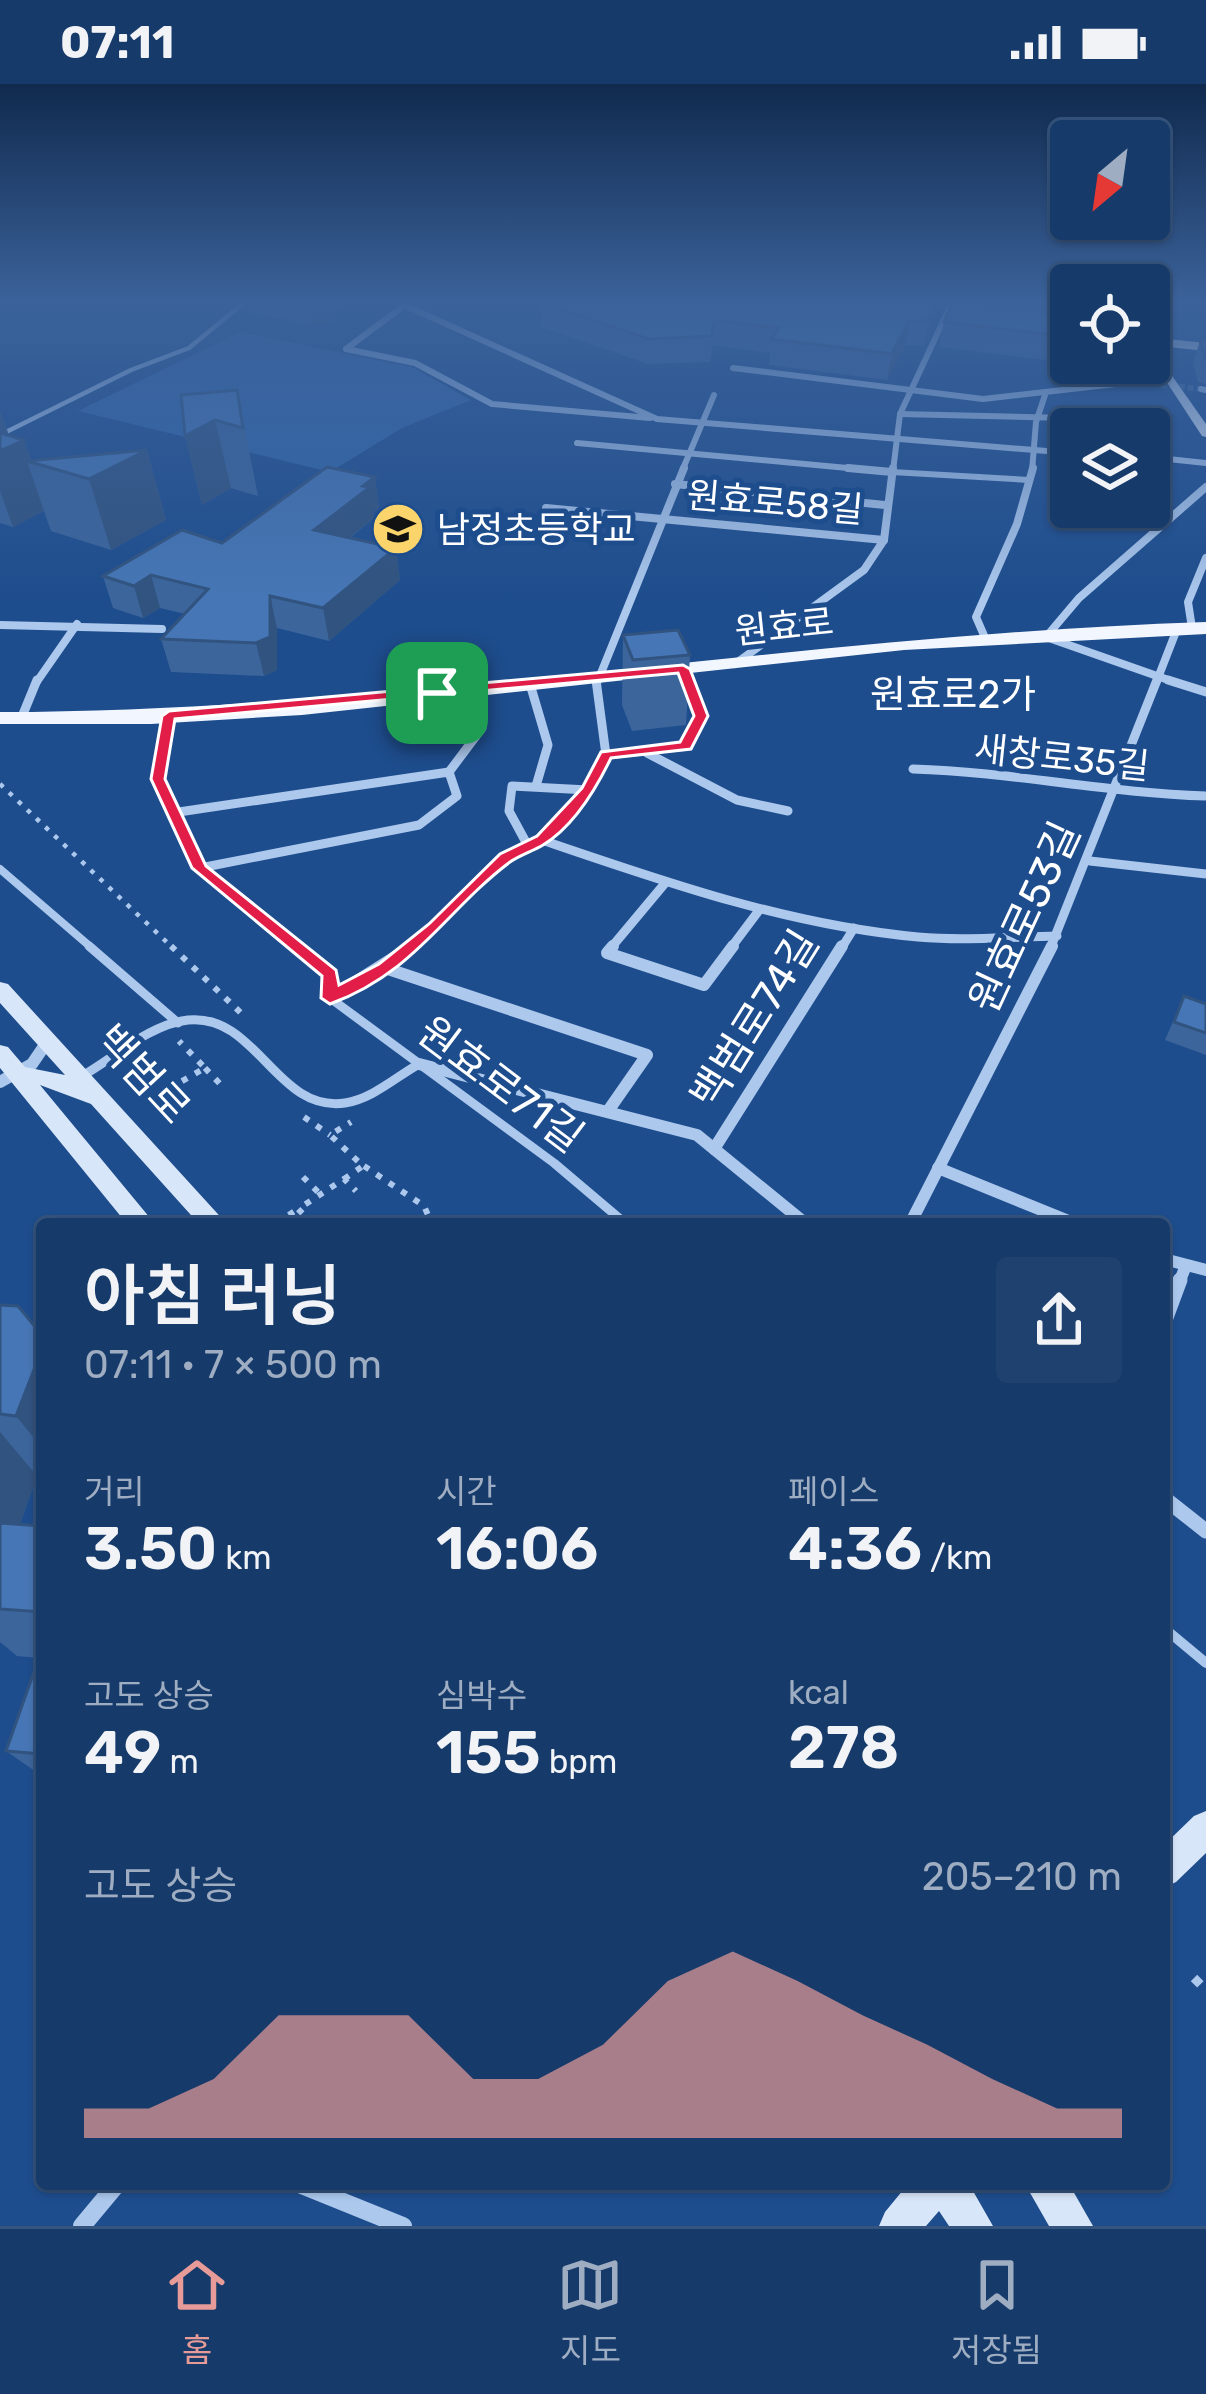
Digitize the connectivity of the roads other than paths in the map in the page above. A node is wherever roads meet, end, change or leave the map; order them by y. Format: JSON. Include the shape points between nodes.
{"nodes":[{"id":1,"x":71,"y":400,"type":"edge"},
{"id":2,"x":485,"y":400,"type":"edge"},
{"id":3,"x":617,"y":400,"type":"edge"},
{"id":4,"x":712,"y":400,"type":"edge"},
{"id":5,"x":905,"y":400,"type":"edge"},
{"id":6,"x":1042,"y":400,"type":"edge"},
{"id":7,"x":1185,"y":400,"type":"edge"},
{"id":8,"x":900,"y":414,"type":"junction"},
{"id":9,"x":1033,"y":418,"type":"junction"},
{"id":10,"x":1050,"y":418,"type":"edge"},
{"id":11,"x":657,"y":419,"type":"junction"},
{"id":12,"x":701,"y":423,"type":"junction"},
{"id":13,"x":1206,"y":433,"type":"edge"},
{"id":14,"x":0,"y":435,"type":"edge"},
{"id":15,"x":894,"y":439,"type":"junction"},
{"id":16,"x":578,"y":443,"type":"dead end"},
{"id":17,"x":1032,"y":451,"type":"junction"},
{"id":18,"x":1050,"y":452,"type":"edge"},
{"id":19,"x":688,"y":453,"type":"junction"},
{"id":20,"x":1170,"y":459,"type":"edge"},
{"id":21,"x":1206,"y":463,"type":"edge"},
{"id":22,"x":892,"y":472,"type":"junction"},
{"id":23,"x":1029,"y":480,"type":"junction"},
{"id":24,"x":675,"y":484,"type":"junction"},
{"id":25,"x":1206,"y":487,"type":"edge"},
{"id":26,"x":885,"y":505,"type":"junction"},
{"id":27,"x":546,"y":508,"type":"dead end"},
{"id":28,"x":660,"y":518,"type":"junction"},
{"id":29,"x":884,"y":540,"type":"junction"},
{"id":30,"x":1206,"y":558,"type":"edge"},
{"id":31,"x":77,"y":624,"type":"junction"},
{"id":32,"x":0,"y":625,"type":"edge"},
{"id":33,"x":1191,"y":628,"type":"edge"},
{"id":34,"x":162,"y":629,"type":"dead end"},
{"id":35,"x":1046,"y":637,"type":"junction"},
{"id":36,"x":986,"y":640,"type":"junction"},
{"id":37,"x":735,"y":664,"type":"junction"},
{"id":38,"x":683,"y":669,"type":"junction"},
{"id":39,"x":596,"y":678,"type":"junction"},
{"id":40,"x":1160,"y":679,"type":"junction"},
{"id":41,"x":530,"y":684,"type":"junction"},
{"id":42,"x":472,"y":690,"type":"junction"},
{"id":43,"x":1206,"y":692,"type":"edge"},
{"id":44,"x":169,"y":716,"type":"junction"},
{"id":45,"x":10,"y":718,"type":"edge"},
{"id":46,"x":647,"y":754,"type":"junction"},
{"id":47,"x":606,"y":755,"type":"junction"},
{"id":48,"x":913,"y":769,"type":"dead end"},
{"id":49,"x":449,"y":772,"type":"junction"},
{"id":50,"x":536,"y":786,"type":"junction"},
{"id":51,"x":588,"y":790,"type":"junction"},
{"id":52,"x":1116,"y":794,"type":"junction"},
{"id":53,"x":1206,"y":796,"type":"edge"},
{"id":54,"x":788,"y":811,"type":"dead end"},
{"id":55,"x":172,"y":813,"type":"junction"},
{"id":56,"x":542,"y":839,"type":"junction"},
{"id":57,"x":528,"y":846,"type":"junction"},
{"id":58,"x":1090,"y":861,"type":"junction"},
{"id":59,"x":200,"y":868,"type":"junction"},
{"id":60,"x":0,"y":869,"type":"edge"},
{"id":61,"x":1206,"y":874,"type":"edge"},
{"id":62,"x":666,"y":882,"type":"junction"},
{"id":63,"x":760,"y":909,"type":"junction"},
{"id":64,"x":854,"y":928,"type":"junction"},
{"id":65,"x":1057,"y":936,"type":"junction"},
{"id":66,"x":385,"y":968,"type":"junction"},
{"id":67,"x":0,"y":989,"type":"edge"},
{"id":68,"x":330,"y":998,"type":"junction"},
{"id":69,"x":178,"y":1023,"type":"junction"},
{"id":70,"x":47,"y":1042,"type":"junction"},
{"id":71,"x":0,"y":1053,"type":"edge"},
{"id":72,"x":419,"y":1064,"type":"junction"},
{"id":73,"x":82,"y":1076,"type":"junction"},
{"id":74,"x":8,"y":1079,"type":"edge"},
{"id":75,"x":109,"y":1107,"type":"junction"},
{"id":76,"x":608,"y":1111,"type":"junction"},
{"id":77,"x":715,"y":1149,"type":"junction"},
{"id":78,"x":938,"y":1168,"type":"junction"},
{"id":79,"x":136,"y":1218,"type":"edge"},
{"id":80,"x":209,"y":1218,"type":"edge"},
{"id":81,"x":618,"y":1218,"type":"edge"},
{"id":82,"x":799,"y":1218,"type":"edge"},
{"id":83,"x":913,"y":1218,"type":"edge"},
{"id":84,"x":1061,"y":1218,"type":"edge"},
{"id":85,"x":1170,"y":1262,"type":"edge"},
{"id":86,"x":1185,"y":1268,"type":"junction"},
{"id":87,"x":1206,"y":1270,"type":"edge"},
{"id":88,"x":1170,"y":1307,"type":"edge"},
{"id":89,"x":1170,"y":1503,"type":"edge"},
{"id":90,"x":1206,"y":1531,"type":"edge"},
{"id":91,"x":1170,"y":1633,"type":"edge"},
{"id":92,"x":1206,"y":1663,"type":"edge"},
{"id":93,"x":1206,"y":1828,"type":"edge"},
{"id":94,"x":1170,"y":1864,"type":"edge"},
{"id":95,"x":112,"y":2190,"type":"edge"},
{"id":96,"x":316,"y":2190,"type":"edge"},
{"id":97,"x":930,"y":2190,"type":"edge"},
{"id":98,"x":949,"y":2190,"type":"edge"},
{"id":99,"x":1049,"y":2190,"type":"edge"},
{"id":100,"x":82,"y":2226,"type":"edge"},
{"id":101,"x":403,"y":2226,"type":"edge"},
{"id":102,"x":899,"y":2226,"type":"edge"},
{"id":103,"x":973,"y":2226,"type":"edge"},
{"id":104,"x":1072,"y":2226,"type":"edge"}],
"edges":[{"from":1,"to":14,"type":"lane"},
{"from":2,"to":11,"type":"street"},
{"from":3,"to":11,"type":"street"},
{"from":4,"to":12,"type":"street"},
{"from":5,"to":8,"type":"street","name":"원효로58길"},
{"from":6,"to":9,"type":"street"},
{"from":7,"to":13,"type":"main road"},
{"from":8,"to":9,"type":"street"},
{"from":8,"to":15,"type":"street","name":"원효로58길"},
{"from":9,"to":10,"type":"street"},
{"from":9,"to":17,"type":"street"},
{"from":11,"to":12,"type":"street"},
{"from":12,"to":15,"type":"street"},
{"from":12,"to":19,"type":"street"},
{"from":15,"to":17,"type":"street"},
{"from":15,"to":22,"type":"street","name":"원효로58길"},
{"from":16,"to":19,"type":"street","name":"원효로58길"},
{"from":17,"to":18,"type":"street"},
{"from":17,"to":23,"type":"street"},
{"from":19,"to":22,"type":"street","name":"원효로58길"},
{"from":19,"to":24,"type":"street"},
{"from":20,"to":21,"type":"street"},
{"from":22,"to":23,"type":"lane"},
{"from":22,"to":26,"type":"street","name":"원효로58길"},
{"from":23,"to":36,"type":"street","via":[[1013,540],[976,617]]},
{"from":24,"to":26,"type":"street","name":"원효로58길"},
{"from":24,"to":28,"type":"street"},
{"from":25,"to":35,"type":"street"},
{"from":26,"to":29,"type":"street","name":"원효로58길"},
{"from":27,"to":28,"type":"street","name":"원효로58길"},
{"from":28,"to":29,"type":"street","name":"원효로58길"},
{"from":28,"to":39,"type":"street"},
{"from":29,"to":37,"type":"street","name":"원효로58길","via":[[864,570]]},
{"from":30,"to":33,"type":"street","name":"원효로53길","via":[[1188,602]]},
{"from":31,"to":32,"type":"street"},
{"from":31,"to":34,"type":"street"},
{"from":31,"to":45,"type":"street","name":"원효로"},
{"from":33,"to":35,"type":"main road","name":"원효로"},
{"from":33,"to":40,"type":"street","name":"원효로53길"},
{"from":35,"to":36,"type":"main road","name":"원효로"},
{"from":35,"to":40,"type":"street","name":"원효로"},
{"from":36,"to":37,"type":"main road","name":"원효로"},
{"from":37,"to":38,"type":"main road","name":"원효로"},
{"from":38,"to":39,"type":"main road","name":"원효로"},
{"from":38,"to":46,"type":"street","via":[[701,716],[686,746]]},
{"from":39,"to":41,"type":"main road","name":"원효로"},
{"from":39,"to":47,"type":"street"},
{"from":40,"to":43,"type":"street","name":"원효로"},
{"from":40,"to":52,"type":"street","name":"원효로53길"},
{"from":41,"to":42,"type":"main road","name":"원효로"},
{"from":41,"to":50,"type":"street","via":[[548,745]]},
{"from":42,"to":44,"type":"main road","name":"원효로"},
{"from":42,"to":49,"type":"street","via":[[482,728]]},
{"from":44,"to":45,"type":"main road","name":"원효로"},
{"from":44,"to":55,"type":"lane","name":"원효로71길","via":[[158,779]]},
{"from":46,"to":47,"type":"street"},
{"from":46,"to":54,"type":"street","via":[[737,800]]},
{"from":47,"to":51,"type":"street"},
{"from":48,"to":52,"type":"street","name":"새창로35길","via":[[983,771]]},
{"from":49,"to":55,"type":"street"},
{"from":49,"to":59,"type":"street","via":[[458,796],[418,825]]},
{"from":50,"to":51,"type":"street"},
{"from":50,"to":57,"type":"street","via":[[512,786],[508,811]]},
{"from":51,"to":56,"type":"street"},
{"from":52,"to":53,"type":"street","name":"새창로35길"},
{"from":52,"to":58,"type":"street","name":"원효로53길"},
{"from":55,"to":59,"type":"lane","name":"원효로71길"},
{"from":56,"to":57,"type":"street"},
{"from":56,"to":62,"type":"street"},
{"from":57,"to":66,"type":"street"},
{"from":58,"to":61,"type":"street"},
{"from":58,"to":65,"type":"street","name":"원효로53길"},
{"from":59,"to":68,"type":"lane","name":"원효로71길","via":[[330,974]]},
{"from":60,"to":69,"type":"lane"},
{"from":62,"to":63,"type":"street"},
{"from":62,"to":63,"type":"street","via":[[607,953],[704,985]]},
{"from":63,"to":64,"type":"street"},
{"from":64,"to":65,"type":"street","via":[[920,937]]},
{"from":64,"to":77,"type":"street","name":"백범로74길"},
{"from":65,"to":78,"type":"street","name":"원효로53길"},
{"from":66,"to":68,"type":"street"},
{"from":66,"to":76,"type":"street","name":"백범로74길","via":[[647,1055]]},
{"from":67,"to":70,"type":"main road","name":"백범로"},
{"from":68,"to":72,"type":"lane","name":"원효로71길"},
{"from":69,"to":72,"type":"lane","via":[[209,1020],[230,1029],[297,1093],[325,1104],[354,1101]]},
{"from":69,"to":73,"type":"lane"},
{"from":70,"to":73,"type":"main road","name":"백범로"},
{"from":70,"to":74,"type":"street"},
{"from":71,"to":74,"type":"main road"},
{"from":72,"to":76,"type":"street","name":"백범로74길"},
{"from":72,"to":81,"type":"lane","name":"원효로71길"},
{"from":73,"to":75,"type":"main road","name":"백범로"},
{"from":74,"to":75,"type":"main road","via":[[72,1085]]},
{"from":74,"to":79,"type":"main road"},
{"from":75,"to":80,"type":"main road","name":"백범로"},
{"from":76,"to":77,"type":"street","name":"백범로74길","via":[[697,1135]]},
{"from":77,"to":82,"type":"street","name":"백범로74길"},
{"from":78,"to":83,"type":"street","name":"원효로53길"},
{"from":78,"to":84,"type":"street"},
{"from":85,"to":86,"type":"street"},
{"from":86,"to":87,"type":"street"},
{"from":86,"to":88,"type":"street"},
{"from":89,"to":90,"type":"street"},
{"from":91,"to":92,"type":"lane"},
{"from":93,"to":94,"type":"main road"},
{"from":95,"to":100,"type":"street"},
{"from":96,"to":101,"type":"street"},
{"from":97,"to":102,"type":"main road"},
{"from":98,"to":103,"type":"main road"},
{"from":99,"to":104,"type":"main road"}]}
